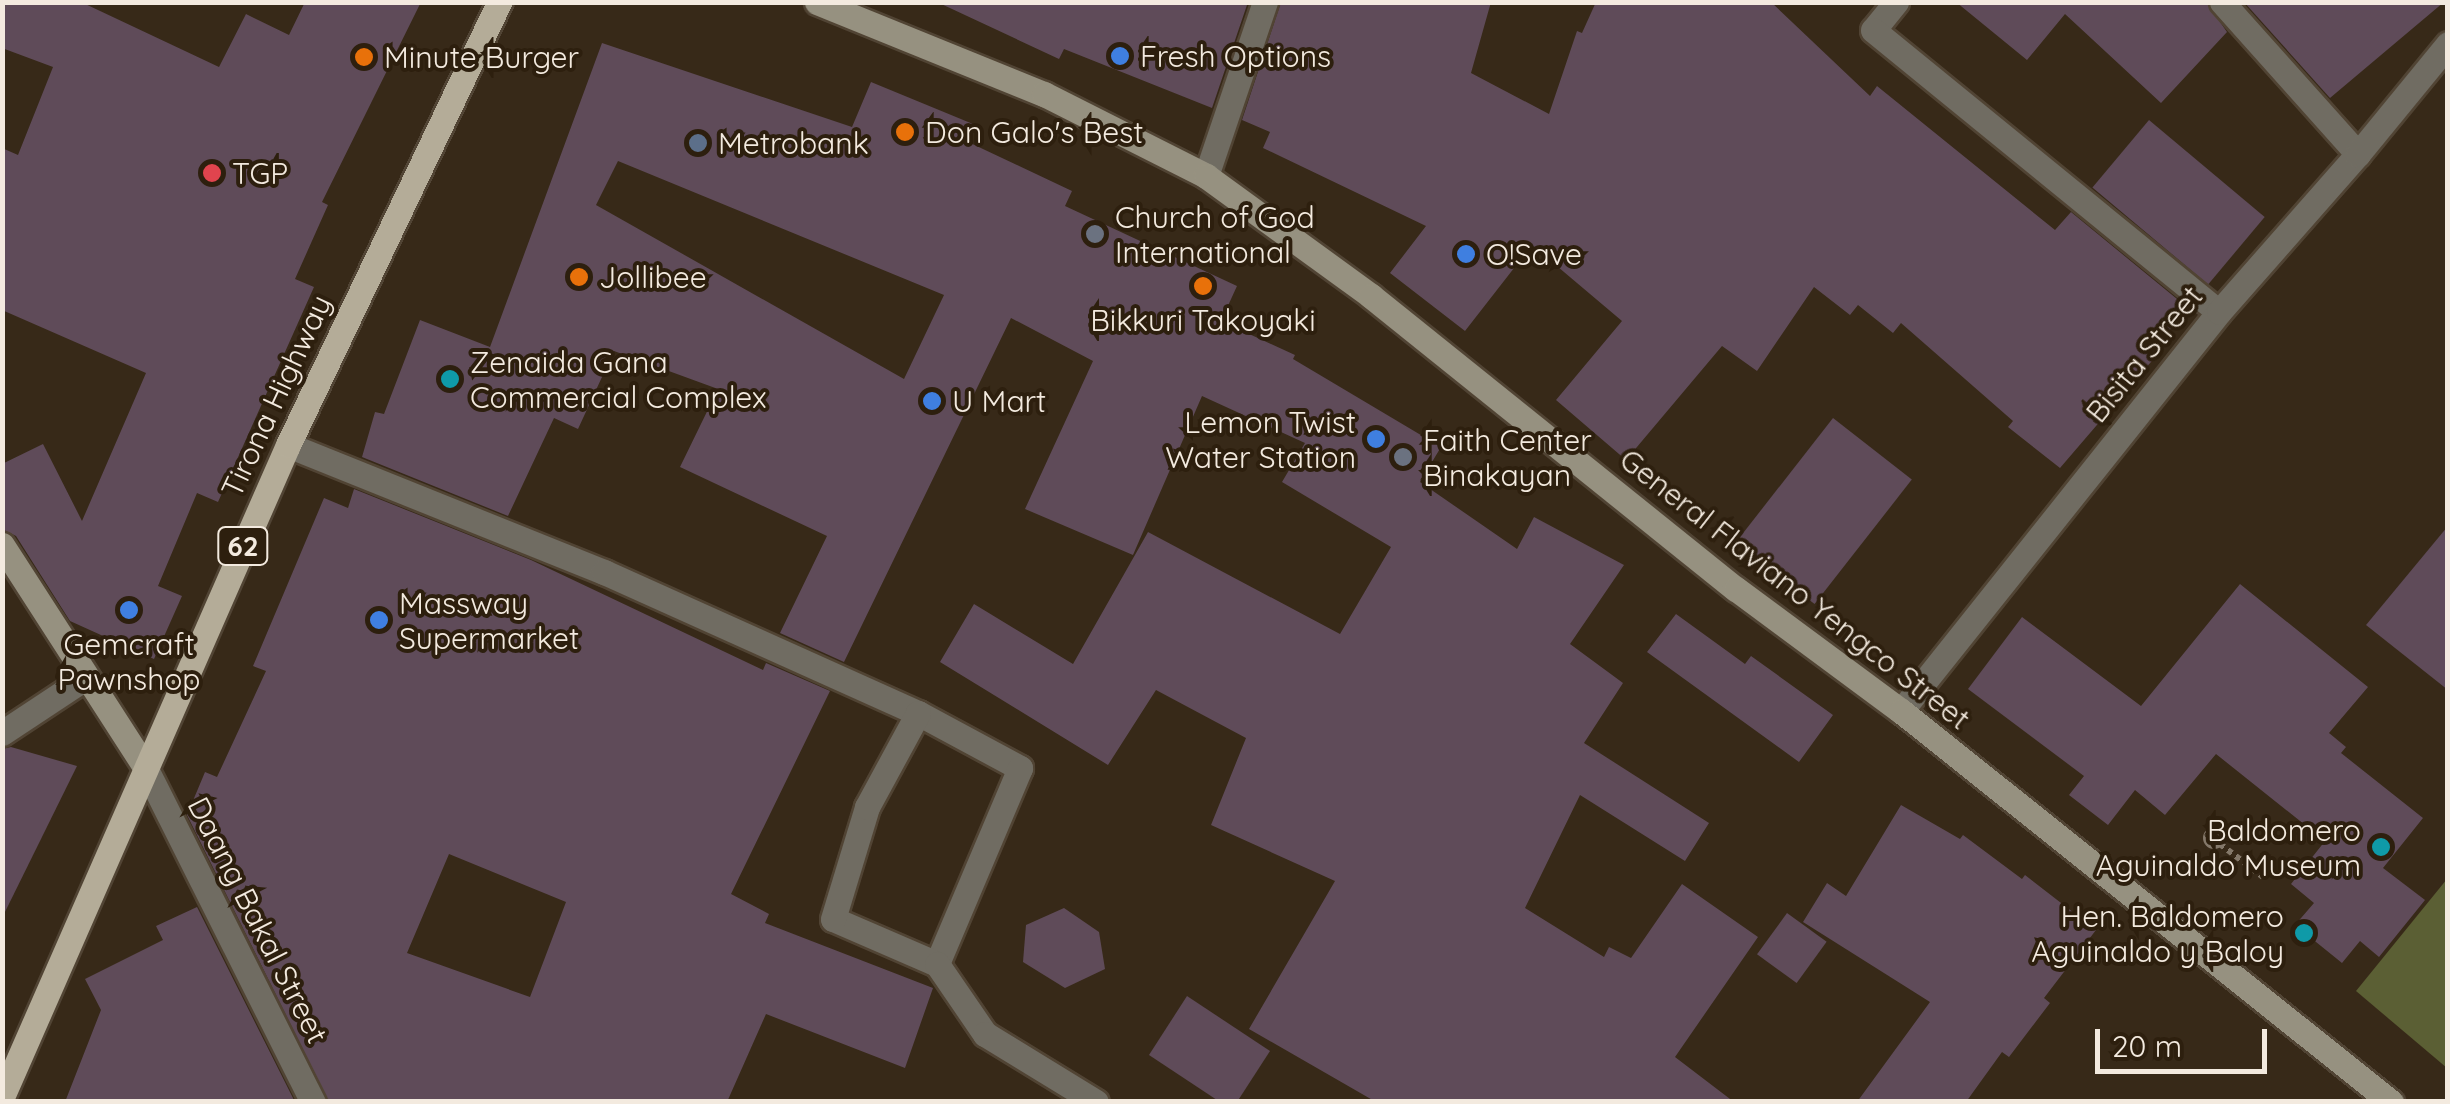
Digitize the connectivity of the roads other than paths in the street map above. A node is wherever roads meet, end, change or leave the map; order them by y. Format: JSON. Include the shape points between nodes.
{"nodes":[{"id":1,"x":498,"y":2,"type":"edge"},
{"id":2,"x":817,"y":2,"type":"edge"},
{"id":3,"x":1265,"y":2,"type":"edge"},
{"id":4,"x":1896,"y":2,"type":"edge"},
{"id":5,"x":2222,"y":2,"type":"edge"},
{"id":6,"x":2448,"y":44,"type":"edge"},
{"id":7,"x":2358,"y":154,"type":"junction"},
{"id":8,"x":1206,"y":176,"type":"junction"},
{"id":9,"x":2219,"y":312,"type":"junction"},
{"id":10,"x":288,"y":445,"type":"junction"},
{"id":11,"x":2,"y":545,"type":"edge"},
{"id":12,"x":85,"y":678,"type":"junction"},
{"id":13,"x":1901,"y":711,"type":"junction"},
{"id":14,"x":918,"y":713,"type":"junction"},
{"id":15,"x":2,"y":733,"type":"edge"},
{"id":16,"x":145,"y":768,"type":"junction"},
{"id":17,"x":937,"y":964,"type":"junction"},
{"id":18,"x":2,"y":1097,"type":"edge"},
{"id":19,"x":313,"y":1102,"type":"edge"},
{"id":20,"x":1096,"y":1102,"type":"edge"},
{"id":21,"x":2392,"y":1102,"type":"edge"}],
"edges":[{"from":1,"to":10,"type":"main road","name":"Tirona Highway","number":"62"},
{"from":2,"to":8,"type":"main road","name":"General Flaviano Yengco Street","via":[[1044,94]]},
{"from":3,"to":8,"type":"street"},
{"from":4,"to":9,"type":"street","via":[[1873,30]]},
{"from":5,"to":7,"type":"street"},
{"from":6,"to":7,"type":"street","name":"Bisita Street"},
{"from":7,"to":9,"type":"street","name":"Bisita Street"},
{"from":8,"to":13,"type":"main road","name":"General Flaviano Yengco Street","via":[[1371,296],[1736,589]]},
{"from":9,"to":13,"type":"street","name":"Bisita Street"},
{"from":10,"to":14,"type":"street","via":[[604,572]]},
{"from":10,"to":16,"type":"main road","name":"Tirona Highway","number":"62"},
{"from":11,"to":12,"type":"main road"},
{"from":12,"to":15,"type":"street"},
{"from":12,"to":16,"type":"main road"},
{"from":13,"to":21,"type":"main road","name":"General Flaviano Yengco Street"},
{"from":14,"to":17,"type":"street","via":[[1020,768]]},
{"from":14,"to":17,"type":"street","via":[[867,807],[833,919]]},
{"from":16,"to":18,"type":"main road","name":"Tirona Highway","number":"62"},
{"from":16,"to":19,"type":"street","name":"Daang Bakal Street"},
{"from":17,"to":20,"type":"street","via":[[985,1034]]}]}
